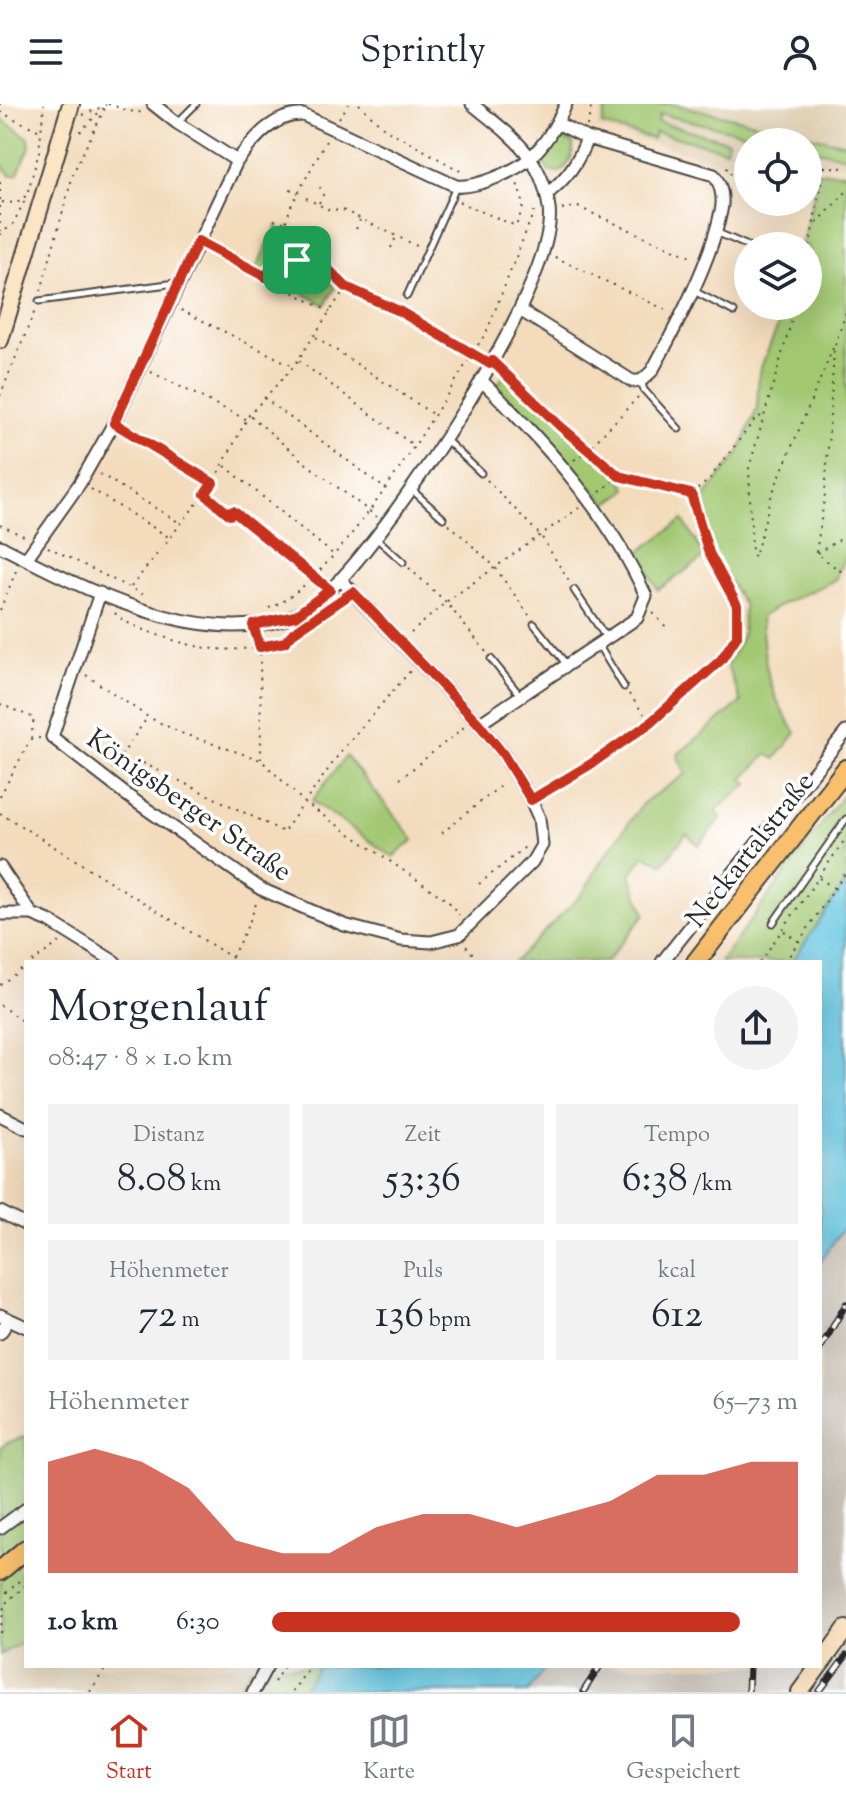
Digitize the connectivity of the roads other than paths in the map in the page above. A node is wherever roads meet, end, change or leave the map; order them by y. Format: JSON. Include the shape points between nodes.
{"nodes":[{"id":1,"x":196,"y":104,"type":"edge"},
{"id":2,"x":472,"y":104,"type":"edge"},
{"id":3,"x":566,"y":104,"type":"edge"},
{"id":4,"x":154,"y":105,"type":"edge"},
{"id":5,"x":286,"y":109,"type":"edge"},
{"id":6,"x":68,"y":110,"type":"edge"},
{"id":7,"x":177,"y":123,"type":"junction"},
{"id":8,"x":557,"y":123,"type":"junction"},
{"id":9,"x":587,"y":138,"type":"junction"},
{"id":10,"x":531,"y":157,"type":"junction"},
{"id":11,"x":237,"y":161,"type":"junction"},
{"id":12,"x":456,"y":186,"type":"junction"},
{"id":13,"x":544,"y":189,"type":"junction"},
{"id":14,"x":715,"y":231,"type":"junction"},
{"id":15,"x":734,"y":240,"type":"edge"},
{"id":16,"x":178,"y":283,"type":"junction"},
{"id":17,"x":691,"y":290,"type":"junction"},
{"id":18,"x":407,"y":296,"type":"dead end"},
{"id":19,"x":39,"y":301,"type":"road end"},
{"id":20,"x":520,"y":310,"type":"junction"},
{"id":21,"x":399,"y":311,"type":"road end"},
{"id":22,"x":734,"y":312,"type":"dead end"},
{"id":23,"x":0,"y":340,"type":"edge"},
{"id":24,"x":491,"y":362,"type":"junction"},
{"id":25,"x":481,"y":380,"type":"junction"},
{"id":26,"x":642,"y":386,"type":"junction"},
{"id":27,"x":679,"y":429,"type":"dead end"},
{"id":28,"x":445,"y":439,"type":"junction"},
{"id":29,"x":481,"y":473,"type":"road end"},
{"id":30,"x":411,"y":488,"type":"junction"},
{"id":31,"x":443,"y":518,"type":"road end"},
{"id":32,"x":375,"y":536,"type":"junction"},
{"id":33,"x":0,"y":546,"type":"edge"},
{"id":34,"x":24,"y":558,"type":"junction"},
{"id":35,"x":403,"y":562,"type":"road end"},
{"id":36,"x":340,"y":579,"type":"junction"},
{"id":37,"x":574,"y":590,"type":"road end"},
{"id":38,"x":100,"y":593,"type":"junction"},
{"id":39,"x":534,"y":624,"type":"road end"},
{"id":40,"x":603,"y":643,"type":"junction"},
{"id":41,"x":491,"y":659,"type":"road end"},
{"id":42,"x":568,"y":666,"type":"junction"},
{"id":43,"x":624,"y":687,"type":"road end"},
{"id":44,"x":519,"y":695,"type":"junction"},
{"id":45,"x":476,"y":722,"type":"junction"},
{"id":46,"x":650,"y":723,"type":"road end"},
{"id":47,"x":846,"y":732,"type":"edge"},
{"id":48,"x":846,"y":769,"type":"edge"},
{"id":49,"x":531,"y":800,"type":"junction"},
{"id":50,"x":846,"y":819,"type":"edge"},
{"id":51,"x":0,"y":867,"type":"edge"},
{"id":52,"x":0,"y":914,"type":"edge"},
{"id":53,"x":32,"y":914,"type":"junction"},
{"id":54,"x":773,"y":923,"type":"dead end"},
{"id":55,"x":112,"y":960,"type":"edge"},
{"id":56,"x":664,"y":960,"type":"edge"},
{"id":57,"x":698,"y":960,"type":"edge"},
{"id":58,"x":0,"y":1115,"type":"edge"},
{"id":59,"x":24,"y":1127,"type":"edge"},
{"id":60,"x":0,"y":1212,"type":"edge"},
{"id":61,"x":24,"y":1224,"type":"edge"},
{"id":62,"x":5,"y":1317,"type":"edge"},
{"id":63,"x":24,"y":1326,"type":"edge"},
{"id":64,"x":0,"y":1333,"type":"edge"},
{"id":65,"x":24,"y":1510,"type":"edge"},
{"id":66,"x":0,"y":1528,"type":"edge"},
{"id":67,"x":24,"y":1551,"type":"edge"},
{"id":68,"x":0,"y":1571,"type":"edge"},
{"id":69,"x":846,"y":1629,"type":"edge"},
{"id":70,"x":822,"y":1663,"type":"edge"},
{"id":71,"x":266,"y":1668,"type":"edge"},
{"id":72,"x":818,"y":1668,"type":"edge"},
{"id":73,"x":253,"y":1692,"type":"edge"},
{"id":74,"x":800,"y":1692,"type":"edge"}],
"edges":[{"from":1,"to":7,"type":"lane"},
{"from":2,"to":10,"type":"street"},
{"from":3,"to":8,"type":"street"},
{"from":4,"to":7,"type":"street"},
{"from":5,"to":11,"type":"street"},
{"from":5,"to":12,"type":"street"},
{"from":6,"to":23,"type":"main road"},
{"from":7,"to":11,"type":"street"},
{"from":8,"to":9,"type":"street"},
{"from":8,"to":10,"type":"street"},
{"from":9,"to":13,"type":"street","via":[[578,163],[562,182]]},
{"from":9,"to":14,"type":"street","via":[[714,175],[720,182],[722,208]]},
{"from":10,"to":12,"type":"street","via":[[482,183]]},
{"from":10,"to":13,"type":"street"},
{"from":11,"to":16,"type":"street"},
{"from":12,"to":18,"type":"lane"},
{"from":13,"to":20,"type":"street","via":[[550,211],[543,252]]},
{"from":14,"to":15,"type":"lane"},
{"from":14,"to":17,"type":"street"},
{"from":16,"to":19,"type":"lane"},
{"from":16,"to":34,"type":"street","via":[[90,467]]},
{"from":17,"to":22,"type":"lane"},
{"from":17,"to":26,"type":"street"},
{"from":20,"to":24,"type":"street"},
{"from":20,"to":26,"type":"street"},
{"from":21,"to":24,"type":"lane"},
{"from":24,"to":25,"type":"street"},
{"from":25,"to":28,"type":"street"},
{"from":25,"to":40,"type":"street","via":[[563,467],[635,572],[646,596],[637,618]]},
{"from":26,"to":27,"type":"lane"},
{"from":28,"to":29,"type":"lane"},
{"from":28,"to":30,"type":"street"},
{"from":30,"to":31,"type":"lane"},
{"from":30,"to":32,"type":"street"},
{"from":32,"to":35,"type":"lane"},
{"from":32,"to":36,"type":"street"},
{"from":33,"to":34,"type":"street"},
{"from":34,"to":38,"type":"street"},
{"from":36,"to":38,"type":"street","via":[[295,616],[253,625],[169,618]]},
{"from":36,"to":45,"type":"street"},
{"from":37,"to":40,"type":"lane"},
{"from":38,"to":49,"type":"street","name":"Königsberger Straße","via":[[52,737],[261,889],[344,925],[431,942],[463,931],[532,862],[542,834]]},
{"from":39,"to":42,"type":"lane"},
{"from":40,"to":42,"type":"street"},
{"from":40,"to":43,"type":"lane"},
{"from":41,"to":44,"type":"lane"},
{"from":42,"to":44,"type":"street"},
{"from":44,"to":45,"type":"street"},
{"from":45,"to":49,"type":"street"},
{"from":46,"to":49,"type":"lane"},
{"from":47,"to":56,"type":"street"},
{"from":48,"to":57,"type":"main road","name":"Neckartalstraße"},
{"from":50,"to":54,"type":"lane"},
{"from":51,"to":53,"type":"street"},
{"from":52,"to":53,"type":"street"},
{"from":53,"to":55,"type":"street"},
{"from":58,"to":59,"type":"street"},
{"from":60,"to":61,"type":"street"},
{"from":62,"to":63,"type":"street"},
{"from":62,"to":64,"type":"street"},
{"from":65,"to":66,"type":"street"},
{"from":67,"to":68,"type":"main road"},
{"from":69,"to":70,"type":"main road"},
{"from":71,"to":73,"type":"street"},
{"from":72,"to":74,"type":"main road"}]}
